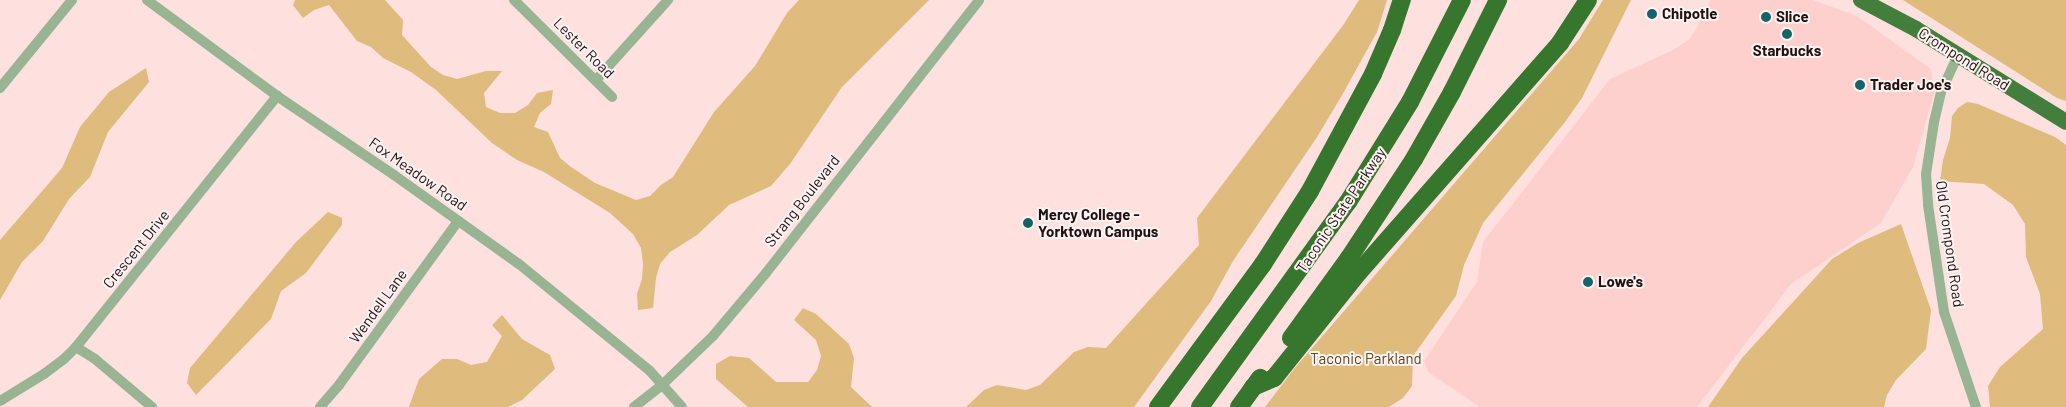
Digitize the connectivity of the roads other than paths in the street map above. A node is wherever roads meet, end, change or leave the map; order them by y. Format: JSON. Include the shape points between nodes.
{"nodes":[{"id":1,"x":72,"y":0,"type":"edge"},
{"id":2,"x":147,"y":0,"type":"edge"},
{"id":3,"x":514,"y":0,"type":"edge"},
{"id":4,"x":668,"y":0,"type":"edge"},
{"id":5,"x":979,"y":0,"type":"edge"},
{"id":6,"x":1402,"y":0,"type":"edge"},
{"id":7,"x":1462,"y":0,"type":"edge"},
{"id":8,"x":1498,"y":0,"type":"edge"},
{"id":9,"x":1588,"y":0,"type":"edge"},
{"id":10,"x":1861,"y":0,"type":"edge"},
{"id":11,"x":1958,"y":55,"type":"junction"},
{"id":12,"x":596,"y":80,"type":"junction"},
{"id":13,"x":0,"y":88,"type":"edge"},
{"id":14,"x":276,"y":96,"type":"junction"},
{"id":15,"x":612,"y":97,"type":"dead end"},
{"id":16,"x":2066,"y":122,"type":"edge"},
{"id":17,"x":458,"y":220,"type":"junction"},
{"id":18,"x":76,"y":347,"type":"junction"},
{"id":19,"x":663,"y":384,"type":"junction"},
{"id":20,"x":1253,"y":387,"type":"junction"},
{"id":21,"x":0,"y":401,"type":"edge"},
{"id":22,"x":1200,"y":406,"type":"edge"},
{"id":23,"x":152,"y":407,"type":"edge"},
{"id":24,"x":320,"y":407,"type":"edge"},
{"id":25,"x":634,"y":407,"type":"edge"},
{"id":26,"x":682,"y":407,"type":"edge"},
{"id":27,"x":1158,"y":407,"type":"edge"},
{"id":28,"x":1238,"y":407,"type":"edge"},
{"id":29,"x":1976,"y":407,"type":"edge"}],
"edges":[{"from":1,"to":13,"type":"street"},
{"from":2,"to":14,"type":"street","name":"Fox Meadow Road"},
{"from":3,"to":12,"type":"street","name":"Lester Road"},
{"from":4,"to":12,"type":"street"},
{"from":5,"to":19,"type":"street","name":"Strang Boulevard","via":[[766,273],[712,336]]},
{"from":6,"to":27,"type":"highway","via":[[1369,82],[1306,199],[1263,264]]},
{"from":7,"to":22,"type":"highway","name":"Taconic State Parkway","via":[[1410,102],[1354,194]]},
{"from":8,"to":20,"type":"highway","via":[[1452,92],[1393,193]]},
{"from":9,"to":20,"type":"highway","via":[[1560,43],[1359,272],[1274,378]]},
{"from":10,"to":11,"type":"highway","name":"Crompond Road"},
{"from":11,"to":16,"type":"highway","name":"Crompond Road"},
{"from":11,"to":29,"type":"street","name":"Old Crompond Road","via":[[1941,92],[1926,174],[1944,312]]},
{"from":12,"to":15,"type":"street","name":"Lester Road"},
{"from":14,"to":17,"type":"street","name":"Fox Meadow Road"},
{"from":14,"to":18,"type":"street","name":"Crescent Drive"},
{"from":17,"to":19,"type":"street","name":"Fox Meadow Road","via":[[587,318]]},
{"from":17,"to":24,"type":"street","name":"Wendell Lane"},
{"from":18,"to":21,"type":"street","name":"Crescent Drive","via":[[44,374]]},
{"from":18,"to":23,"type":"street"},
{"from":19,"to":25,"type":"street","name":"Strang Boulevard"},
{"from":19,"to":26,"type":"street","name":"Fox Meadow Road"},
{"from":20,"to":28,"type":"highway"}]}
